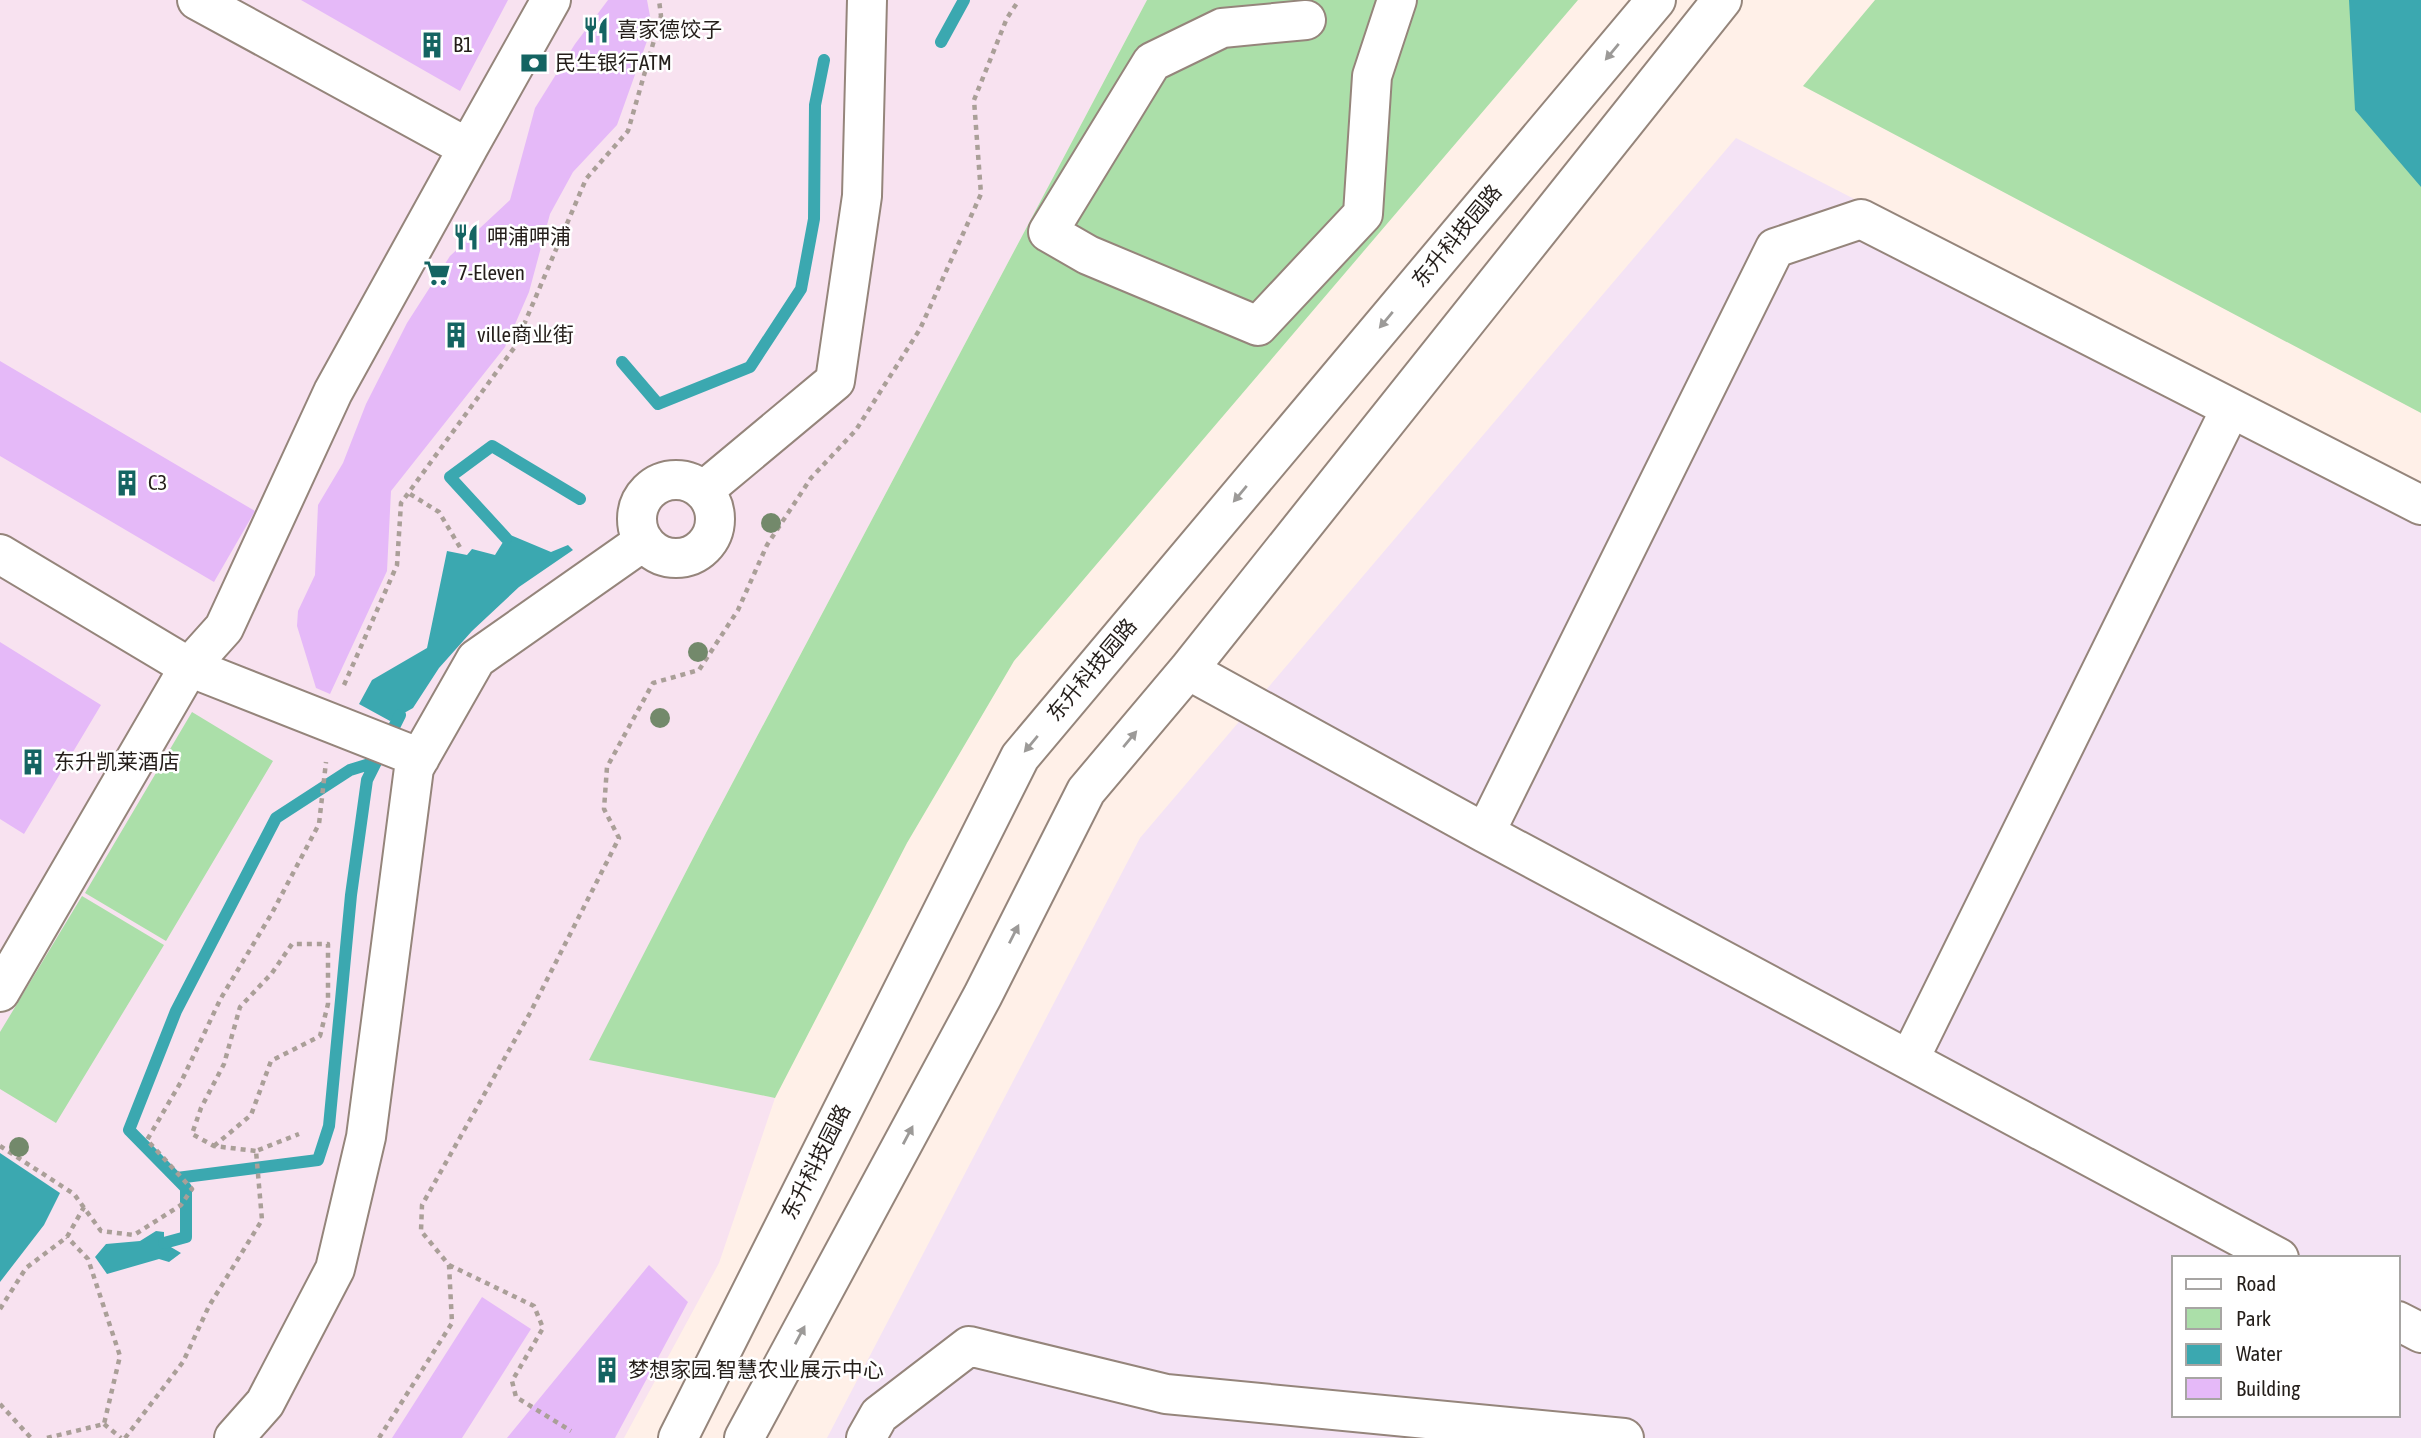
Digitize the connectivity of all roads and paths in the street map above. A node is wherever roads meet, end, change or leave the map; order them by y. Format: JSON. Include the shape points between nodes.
{"nodes":[{"id":1,"x":197,"y":0,"type":"edge"},
{"id":2,"x":551,"y":0,"type":"edge"},
{"id":3,"x":659,"y":0,"type":"edge"},
{"id":4,"x":867,"y":0,"type":"edge"},
{"id":5,"x":1019,"y":0,"type":"edge"},
{"id":6,"x":1396,"y":0,"type":"edge"},
{"id":7,"x":1656,"y":0,"type":"edge"},
{"id":8,"x":1723,"y":0,"type":"edge"},
{"id":9,"x":1306,"y":19,"type":"dead end"},
{"id":10,"x":468,"y":148,"type":"junction"},
{"id":11,"x":2231,"y":408,"type":"junction"},
{"id":12,"x":703,"y":491,"type":"junction"},
{"id":13,"x":410,"y":494,"type":"junction"},
{"id":14,"x":2421,"y":505,"type":"edge"},
{"id":15,"x":644,"y":541,"type":"junction"},
{"id":16,"x":461,"y":548,"type":"dead end"},
{"id":17,"x":0,"y":554,"type":"edge"},
{"id":18,"x":189,"y":667,"type":"junction"},
{"id":19,"x":1188,"y":670,"type":"junction"},
{"id":20,"x":323,"y":720,"type":"junction"},
{"id":21,"x":415,"y":756,"type":"junction"},
{"id":22,"x":1485,"y":833,"type":"junction"},
{"id":23,"x":3,"y":981,"type":"edge"},
{"id":24,"x":1909,"y":1060,"type":"junction"},
{"id":25,"x":299,"y":1134,"type":"dead end"},
{"id":26,"x":0,"y":1146,"type":"edge"},
{"id":27,"x":214,"y":1146,"type":"junction"},
{"id":28,"x":257,"y":1155,"type":"junction"},
{"id":29,"x":84,"y":1207,"type":"junction"},
{"id":30,"x":67,"y":1237,"type":"junction"},
{"id":31,"x":2276,"y":1256,"type":"edge"},
{"id":32,"x":449,"y":1265,"type":"junction"},
{"id":33,"x":0,"y":1309,"type":"edge"},
{"id":34,"x":2400,"y":1322,"type":"edge"},
{"id":35,"x":2421,"y":1333,"type":"edge"},
{"id":36,"x":0,"y":1404,"type":"edge"},
{"id":37,"x":104,"y":1424,"type":"junction"},
{"id":38,"x":571,"y":1431,"type":"dead end"},
{"id":39,"x":31,"y":1438,"type":"edge"},
{"id":40,"x":47,"y":1438,"type":"edge"},
{"id":41,"x":123,"y":1438,"type":"edge"},
{"id":42,"x":234,"y":1438,"type":"edge"},
{"id":43,"x":379,"y":1438,"type":"edge"},
{"id":44,"x":678,"y":1438,"type":"edge"},
{"id":45,"x":744,"y":1438,"type":"edge"},
{"id":46,"x":866,"y":1438,"type":"edge"},
{"id":47,"x":1624,"y":1438,"type":"edge"}],
"edges":[{"from":1,"to":10,"type":"street"},
{"from":2,"to":10,"type":"street"},
{"from":3,"to":13,"type":"path","via":[[661,16],[628,131],[586,179],[514,348]]},
{"from":4,"to":12,"type":"street","via":[[862,196],[835,381]]},
{"from":5,"to":32,"type":"path","via":[[1007,18],[974,100],[981,194],[919,329],[856,430],[811,478],[767,545],[738,610],[699,670],[653,682],[607,767],[604,809],[620,838],[530,1013],[422,1205],[421,1231]]},
{"from":6,"to":9,"type":"street","via":[[1372,76],[1363,214],[1258,326],[1088,255],[1048,232],[1152,62],[1222,28]]},
{"from":7,"to":44,"type":"street","name":"东升科技园路","one_way":true,"via":[[1020,757]]},
{"from":8,"to":19,"type":"street"},
{"from":10,"to":18,"type":"street","via":[[332,392],[224,628]]},
{"from":11,"to":14,"type":"street"},
{"from":11,"to":22,"type":"street","via":[[1861,219],[1775,248]]},
{"from":11,"to":24,"type":"street"},
{"from":12,"to":15,"type":"street","via":[[678,480],[656,484],[639,505],[638,529]]},
{"from":12,"to":15,"type":"street","via":[[715,515],[715,529],[699,551],[666,557]]},
{"from":13,"to":16,"type":"path","via":[[439,512]]},
{"from":13,"to":20,"type":"path","via":[[401,503],[397,565],[342,689]]},
{"from":15,"to":21,"type":"street","via":[[477,659]]},
{"from":17,"to":18,"type":"street"},
{"from":18,"to":20,"type":"street"},
{"from":18,"to":23,"type":"street"},
{"from":19,"to":22,"type":"street"},
{"from":45,"to":19,"type":"street","one_way":true,"via":[[976,1008],[1087,791]]},
{"from":20,"to":21,"type":"street"},
{"from":20,"to":29,"type":"path","via":[[326,766],[320,817],[147,1140],[192,1189],[181,1205],[134,1235],[101,1231]]},
{"from":21,"to":42,"type":"street","via":[[366,1137],[335,1269],[265,1403]]},
{"from":22,"to":24,"type":"street"},
{"from":24,"to":31,"type":"street"},
{"from":25,"to":28,"type":"path"},
{"from":26,"to":29,"type":"path","via":[[74,1194]]},
{"from":27,"to":27,"type":"path","via":[[192,1134],[223,1064],[240,1007],[292,944],[328,944],[328,1004],[320,1036],[271,1062],[251,1115]]},
{"from":27,"to":28,"type":"path"},
{"from":28,"to":41,"type":"path","via":[[262,1220],[209,1306],[183,1362]]},
{"from":29,"to":30,"type":"path"},
{"from":30,"to":33,"type":"path","via":[[26,1268]]},
{"from":30,"to":37,"type":"path","via":[[88,1259],[120,1356]]},
{"from":32,"to":38,"type":"path","via":[[534,1306],[543,1328],[512,1381],[516,1397]]},
{"from":32,"to":43,"type":"path","via":[[452,1322]]},
{"from":34,"to":35,"type":"street"},
{"from":36,"to":39,"type":"path"},
{"from":37,"to":40,"type":"path"},
{"from":37,"to":41,"type":"path"},
{"from":46,"to":47,"type":"street","via":[[879,1415],[969,1346],[1166,1394]]}]}
